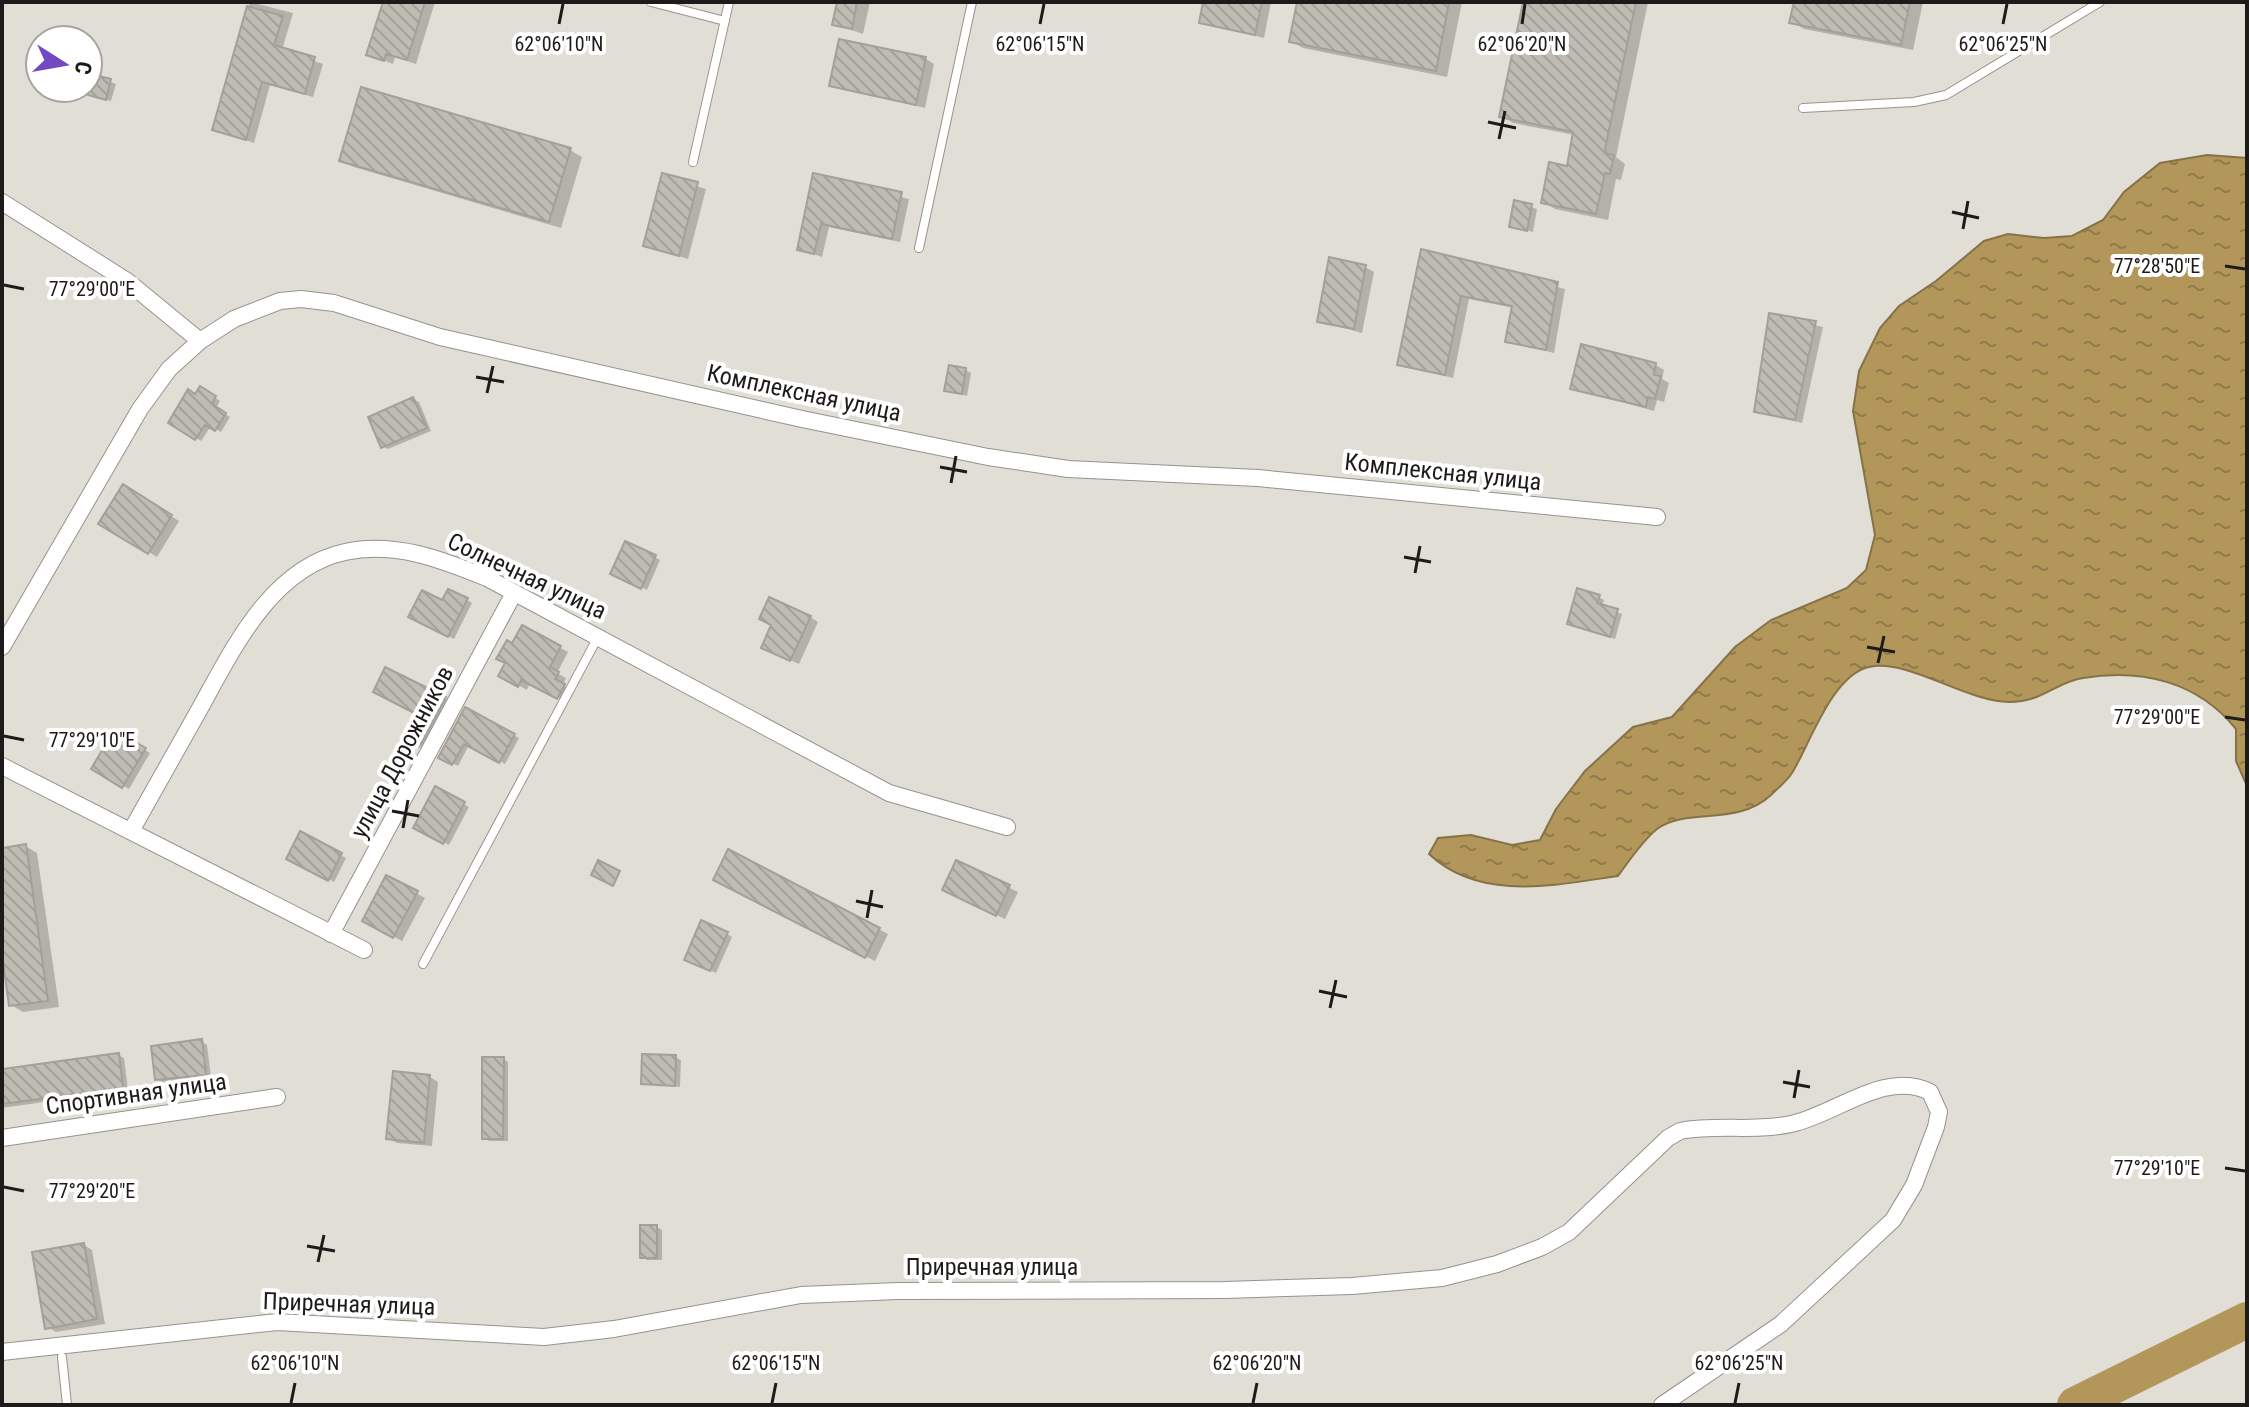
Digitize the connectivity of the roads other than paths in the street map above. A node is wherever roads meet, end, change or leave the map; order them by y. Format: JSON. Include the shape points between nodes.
{"nodes":[{"id":1,"x":651,"y":2,"type":"edge"},
{"id":2,"x":729,"y":2,"type":"edge"},
{"id":3,"x":972,"y":2,"type":"edge"},
{"id":4,"x":2100,"y":2,"type":"edge"},
{"id":5,"x":725,"y":21,"type":"junction"},
{"id":6,"x":1803,"y":108,"type":"dead end"},
{"id":7,"x":693,"y":162,"type":"dead end"},
{"id":8,"x":2,"y":202,"type":"edge"},
{"id":9,"x":919,"y":248,"type":"dead end"},
{"id":10,"x":200,"y":341,"type":"junction"},
{"id":11,"x":1657,"y":517,"type":"dead end"},
{"id":12,"x":514,"y":593,"type":"junction"},
{"id":13,"x":598,"y":636,"type":"junction"},
{"id":14,"x":2,"y":647,"type":"edge"},
{"id":15,"x":2,"y":766,"type":"edge"},
{"id":16,"x":1007,"y":827,"type":"dead end"},
{"id":17,"x":131,"y":831,"type":"junction"},
{"id":18,"x":331,"y":934,"type":"junction"},
{"id":19,"x":364,"y":950,"type":"dead end"},
{"id":20,"x":423,"y":964,"type":"dead end"},
{"id":21,"x":277,"y":1097,"type":"dead end"},
{"id":22,"x":2,"y":1138,"type":"edge"},
{"id":23,"x":2,"y":1352,"type":"edge"},
{"id":24,"x":62,"y":1357,"type":"dead end"},
{"id":25,"x":67,"y":1405,"type":"edge"},
{"id":26,"x":1662,"y":1405,"type":"edge"}],
"edges":[{"from":1,"to":5,"type":"lane"},
{"from":2,"to":5,"type":"lane"},
{"from":3,"to":9,"type":"lane"},
{"from":4,"to":6,"type":"lane","via":[[1946,95],[1914,102]]},
{"from":5,"to":7,"type":"lane"},
{"from":8,"to":10,"type":"street","via":[[127,281]]},
{"from":10,"to":11,"type":"street","name":"Комплексная улица","via":[[234,319],[280,301],[301,299],[334,303],[440,337],[988,457],[1068,469],[1258,478]]},
{"from":10,"to":14,"type":"street","name":"Комплексная улица","via":[[169,369],[140,409]]},
{"from":12,"to":13,"type":"street","name":"Солнечная улица"},
{"from":12,"to":17,"type":"street","name":"Солнечная улица","via":[[442,559],[411,552],[356,551],[317,563],[286,582],[232,651]]},
{"from":12,"to":18,"type":"street","name":"улица Дорожников"},
{"from":13,"to":16,"type":"street","name":"Солнечная улица","via":[[889,793]]},
{"from":13,"to":20,"type":"lane"},
{"from":15,"to":17,"type":"street"},
{"from":17,"to":18,"type":"street"},
{"from":18,"to":19,"type":"street"},
{"from":21,"to":22,"type":"street","name":"Спортивная улица"},
{"from":23,"to":26,"type":"street","name":"Приречная улица","via":[[277,1322],[544,1337],[801,1295],[1224,1290],[1442,1278],[1497,1264],[1569,1232],[1680,1131],[1792,1124],[1905,1084],[1930,1092],[1939,1112],[1936,1127],[1914,1185],[1893,1220],[1781,1324]]},
{"from":24,"to":25,"type":"lane"}]}
